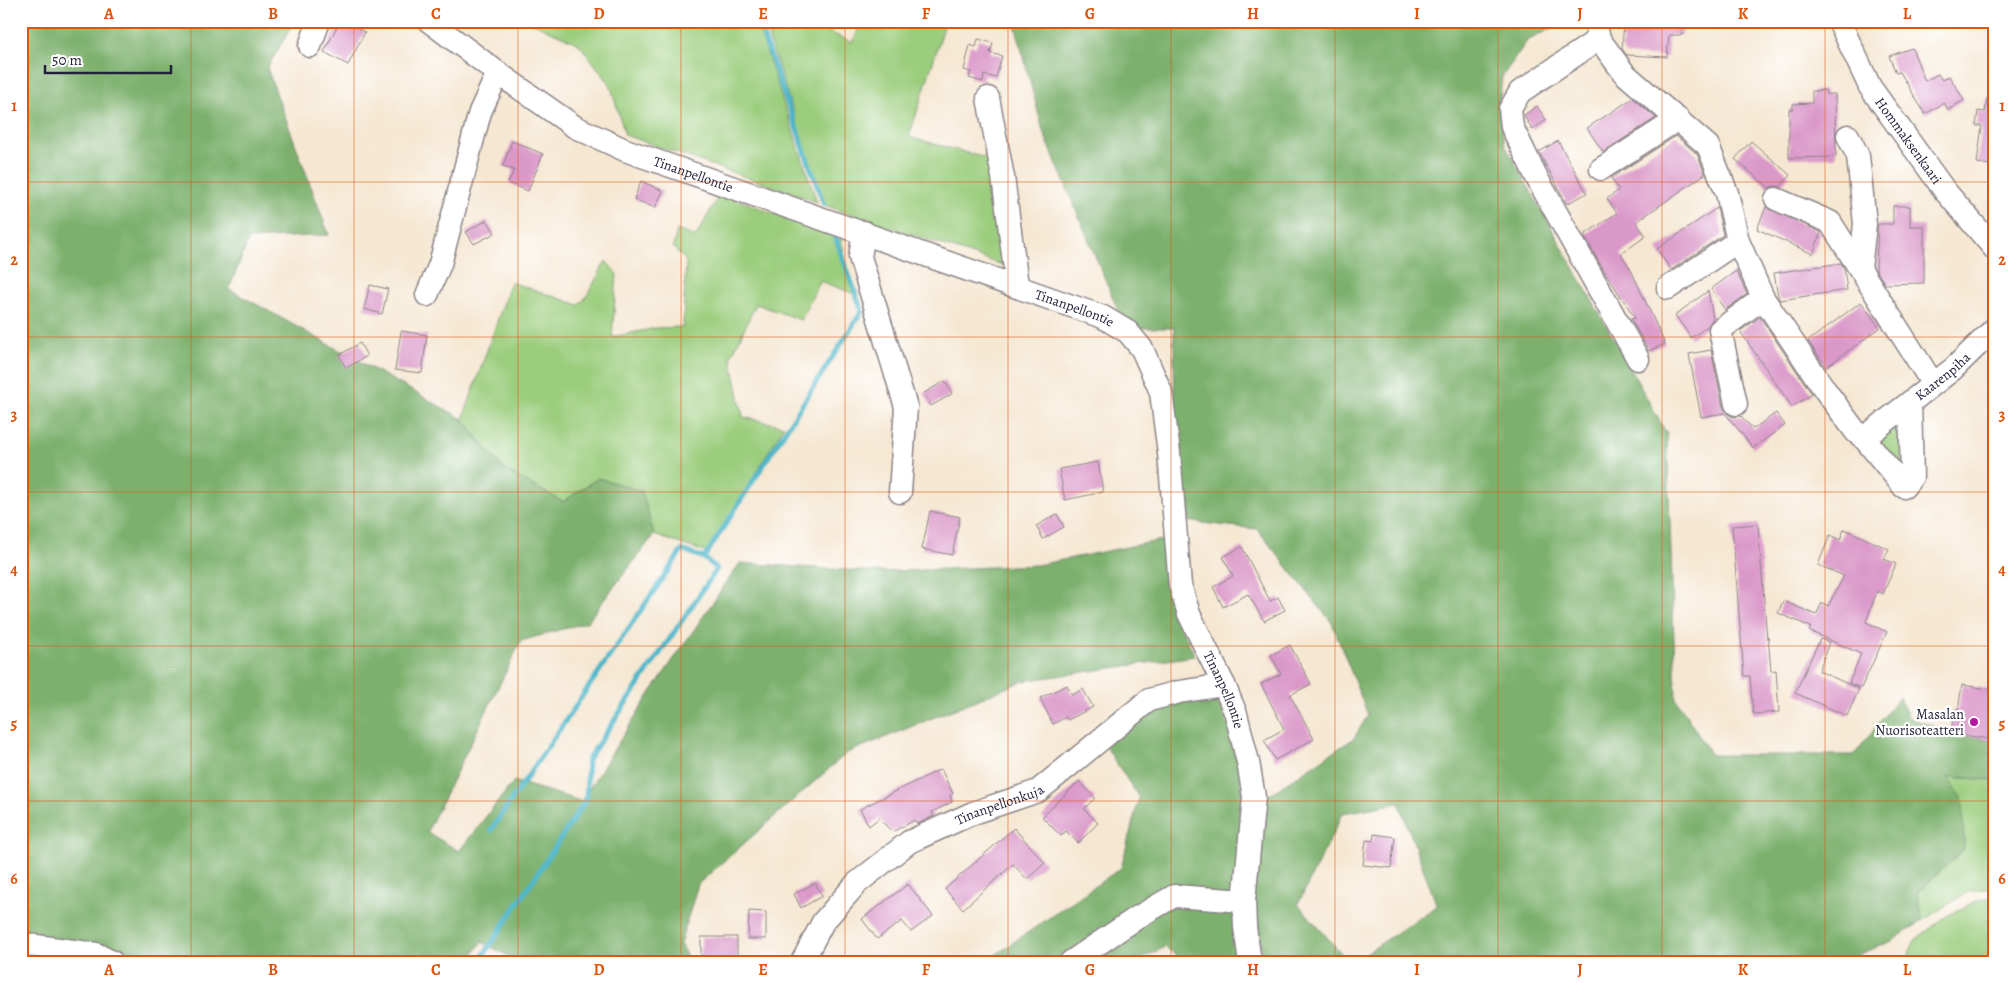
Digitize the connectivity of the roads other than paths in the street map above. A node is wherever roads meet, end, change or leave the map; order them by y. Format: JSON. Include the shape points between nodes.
{"nodes":[{"id":1,"x":319,"y":21,"type":"edge"},
{"id":2,"x":429,"y":21,"type":"edge"},
{"id":3,"x":1839,"y":21,"type":"edge"},
{"id":4,"x":1597,"y":30,"type":"edge"},
{"id":5,"x":310,"y":46,"type":"dead end"},
{"id":6,"x":498,"y":73,"type":"junction"},
{"id":7,"x":988,"y":98,"type":"dead end"},
{"id":8,"x":1678,"y":119,"type":"junction"},
{"id":9,"x":1848,"y":136,"type":"dead end"},
{"id":10,"x":1601,"y":169,"type":"dead end"},
{"id":11,"x":1776,"y":199,"type":"dead end"},
{"id":12,"x":864,"y":232,"type":"junction"},
{"id":13,"x":1738,"y":241,"type":"junction"},
{"id":14,"x":1995,"y":249,"type":"edge"},
{"id":15,"x":1860,"y":269,"type":"junction"},
{"id":16,"x":1016,"y":285,"type":"junction"},
{"id":17,"x":1668,"y":288,"type":"dead end"},
{"id":18,"x":427,"y":294,"type":"dead end"},
{"id":19,"x":1763,"y":298,"type":"junction"},
{"id":20,"x":1995,"y":328,"type":"edge"},
{"id":21,"x":1638,"y":359,"type":"dead end"},
{"id":22,"x":1932,"y":384,"type":"junction"},
{"id":23,"x":1910,"y":402,"type":"junction"},
{"id":24,"x":1736,"y":404,"type":"dead end"},
{"id":25,"x":1864,"y":438,"type":"junction"},
{"id":26,"x":900,"y":492,"type":"dead end"},
{"id":27,"x":1224,"y":685,"type":"junction"},
{"id":28,"x":1244,"y":901,"type":"junction"},
{"id":29,"x":21,"y":944,"type":"edge"},
{"id":30,"x":112,"y":962,"type":"edge"},
{"id":31,"x":802,"y":962,"type":"edge"},
{"id":32,"x":1071,"y":962,"type":"edge"},
{"id":33,"x":1250,"y":962,"type":"edge"}],
"edges":[{"from":1,"to":5,"type":"street"},
{"from":2,"to":6,"type":"street","name":"Tinanpellontie"},
{"from":3,"to":14,"type":"street","name":"Hommaksenkaari","via":[[1870,87],[1945,191]]},
{"from":4,"to":8,"type":"street","via":[[1624,73]]},
{"from":4,"to":21,"type":"street","via":[[1520,92],[1510,109],[1512,127]]},
{"from":6,"to":12,"type":"street","name":"Tinanpellontie","via":[[575,127],[625,150]]},
{"from":6,"to":18,"type":"street","via":[[480,112],[440,264]]},
{"from":7,"to":16,"type":"street","via":[[1003,177]]},
{"from":8,"to":10,"type":"street"},
{"from":8,"to":13,"type":"street","via":[[1708,146],[1727,193]]},
{"from":9,"to":15,"type":"street","via":[[1858,156],[1865,224]]},
{"from":11,"to":15,"type":"street","via":[[1830,222]]},
{"from":12,"to":16,"type":"street","name":"Tinanpellontie"},
{"from":12,"to":26,"type":"street","via":[[860,257],[906,407]]},
{"from":13,"to":17,"type":"street"},
{"from":13,"to":19,"type":"street"},
{"from":15,"to":22,"type":"street"},
{"from":16,"to":27,"type":"street","name":"Tinanpellontie","via":[[1103,317],[1128,332],[1142,349],[1161,392],[1180,586],[1189,614]]},
{"from":19,"to":24,"type":"street","via":[[1720,330]]},
{"from":19,"to":25,"type":"street","via":[[1825,390]]},
{"from":20,"to":22,"type":"street","name":"Kaarenpiha"},
{"from":22,"to":23,"type":"street","name":"Kaarenpiha"},
{"from":23,"to":25,"type":"street","name":"Kaarenpiha"},
{"from":23,"to":25,"type":"street","name":"Kaarenpiha","via":[[1912,477],[1904,487]]},
{"from":27,"to":28,"type":"street","name":"Tinanpellontie","via":[[1236,714],[1254,796]]},
{"from":27,"to":31,"type":"street","name":"Tinanpellonkuja","via":[[1149,700],[1038,792],[973,814],[908,842],[857,883],[823,922]]},
{"from":28,"to":32,"type":"street","via":[[1174,896]]},
{"from":28,"to":33,"type":"street","name":"Tinanpellontie"},
{"from":29,"to":30,"type":"street","via":[[96,954]]}]}
